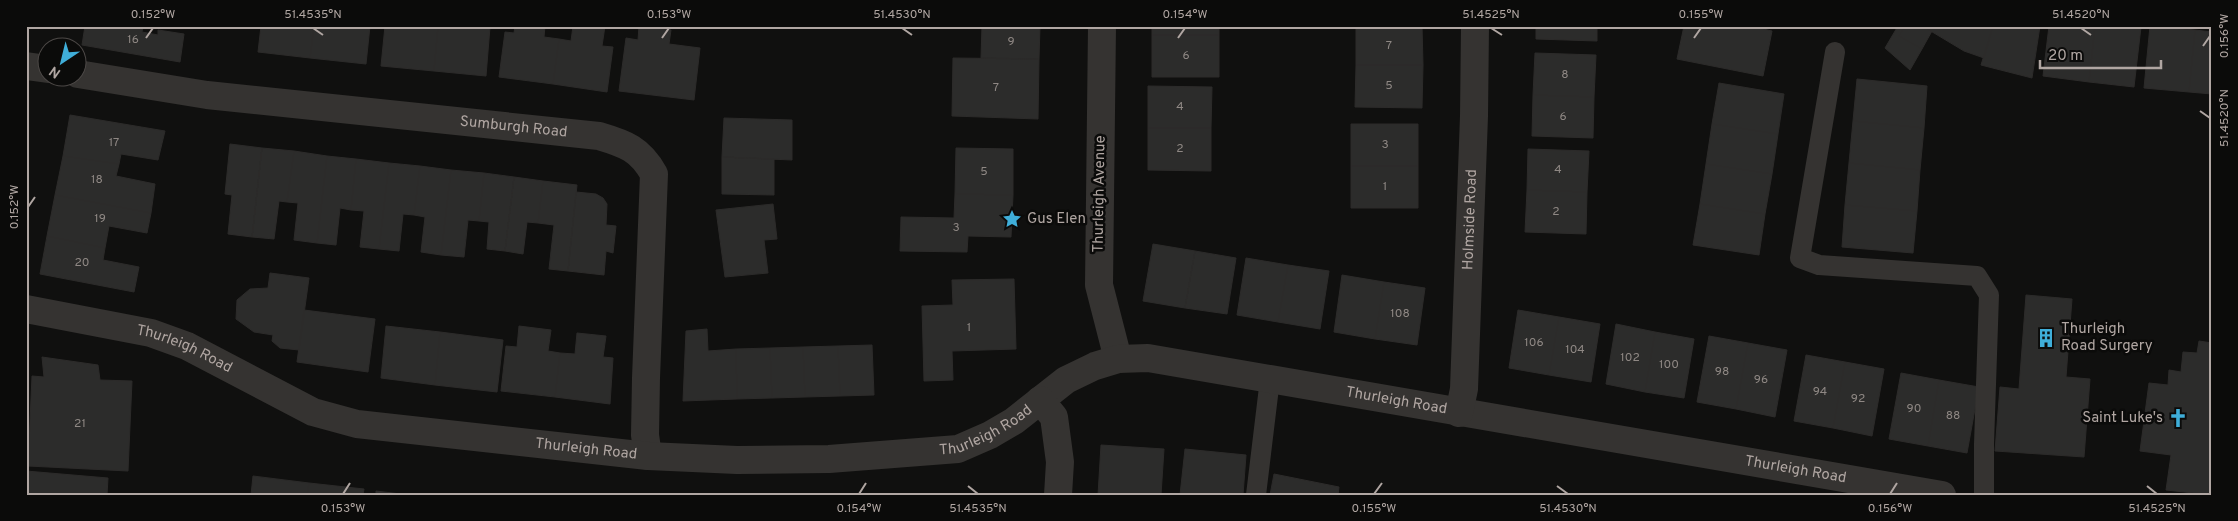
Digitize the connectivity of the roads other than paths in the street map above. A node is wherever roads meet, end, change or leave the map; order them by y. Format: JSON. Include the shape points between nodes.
{"nodes":[{"id":1,"x":1102,"y":26,"type":"edge"},
{"id":2,"x":1475,"y":26,"type":"edge"},
{"id":3,"x":1835,"y":52,"type":"dead end"},
{"id":4,"x":88,"y":76,"type":"edge"},
{"id":5,"x":26,"y":309,"type":"edge"},
{"id":6,"x":1118,"y":359,"type":"junction"},
{"id":7,"x":1270,"y":379,"type":"junction"},
{"id":8,"x":1040,"y":400,"type":"junction"},
{"id":9,"x":1459,"y":412,"type":"junction"},
{"id":10,"x":648,"y":456,"type":"junction"},
{"id":11,"x":1058,"y":495,"type":"edge"},
{"id":12,"x":1256,"y":495,"type":"edge"},
{"id":13,"x":1942,"y":495,"type":"edge"},
{"id":14,"x":1984,"y":495,"type":"edge"}],
"edges":[{"from":1,"to":6,"type":"street","name":"Thurleigh Avenue","via":[[1099,285]]},
{"from":2,"to":9,"type":"street","name":"Holmside Road","via":[[1464,390]]},
{"from":3,"to":14,"type":"lane","via":[[1800,258],[1819,264],[1977,276],[1989,295]]},
{"from":4,"to":10,"type":"street","name":"Sumburgh Road","via":[[206,95],[599,136],[624,143],[645,158],[654,174],[646,387]]},
{"from":5,"to":10,"type":"street","name":"Thurleigh Road","via":[[151,333],[187,346],[313,412],[357,424]]},
{"from":6,"to":7,"type":"street","name":"Thurleigh Road","via":[[1148,358]]},
{"from":6,"to":8,"type":"street","name":"Thurleigh Road","via":[[1066,380]]},
{"from":7,"to":9,"type":"street","name":"Thurleigh Road"},
{"from":7,"to":12,"type":"lane"},
{"from":8,"to":10,"type":"street","name":"Thurleigh Road","via":[[990,436],[958,449],[829,459],[737,460]]},
{"from":8,"to":11,"type":"street","via":[[1054,417],[1060,462]]},
{"from":9,"to":13,"type":"street","name":"Thurleigh Road"}]}
